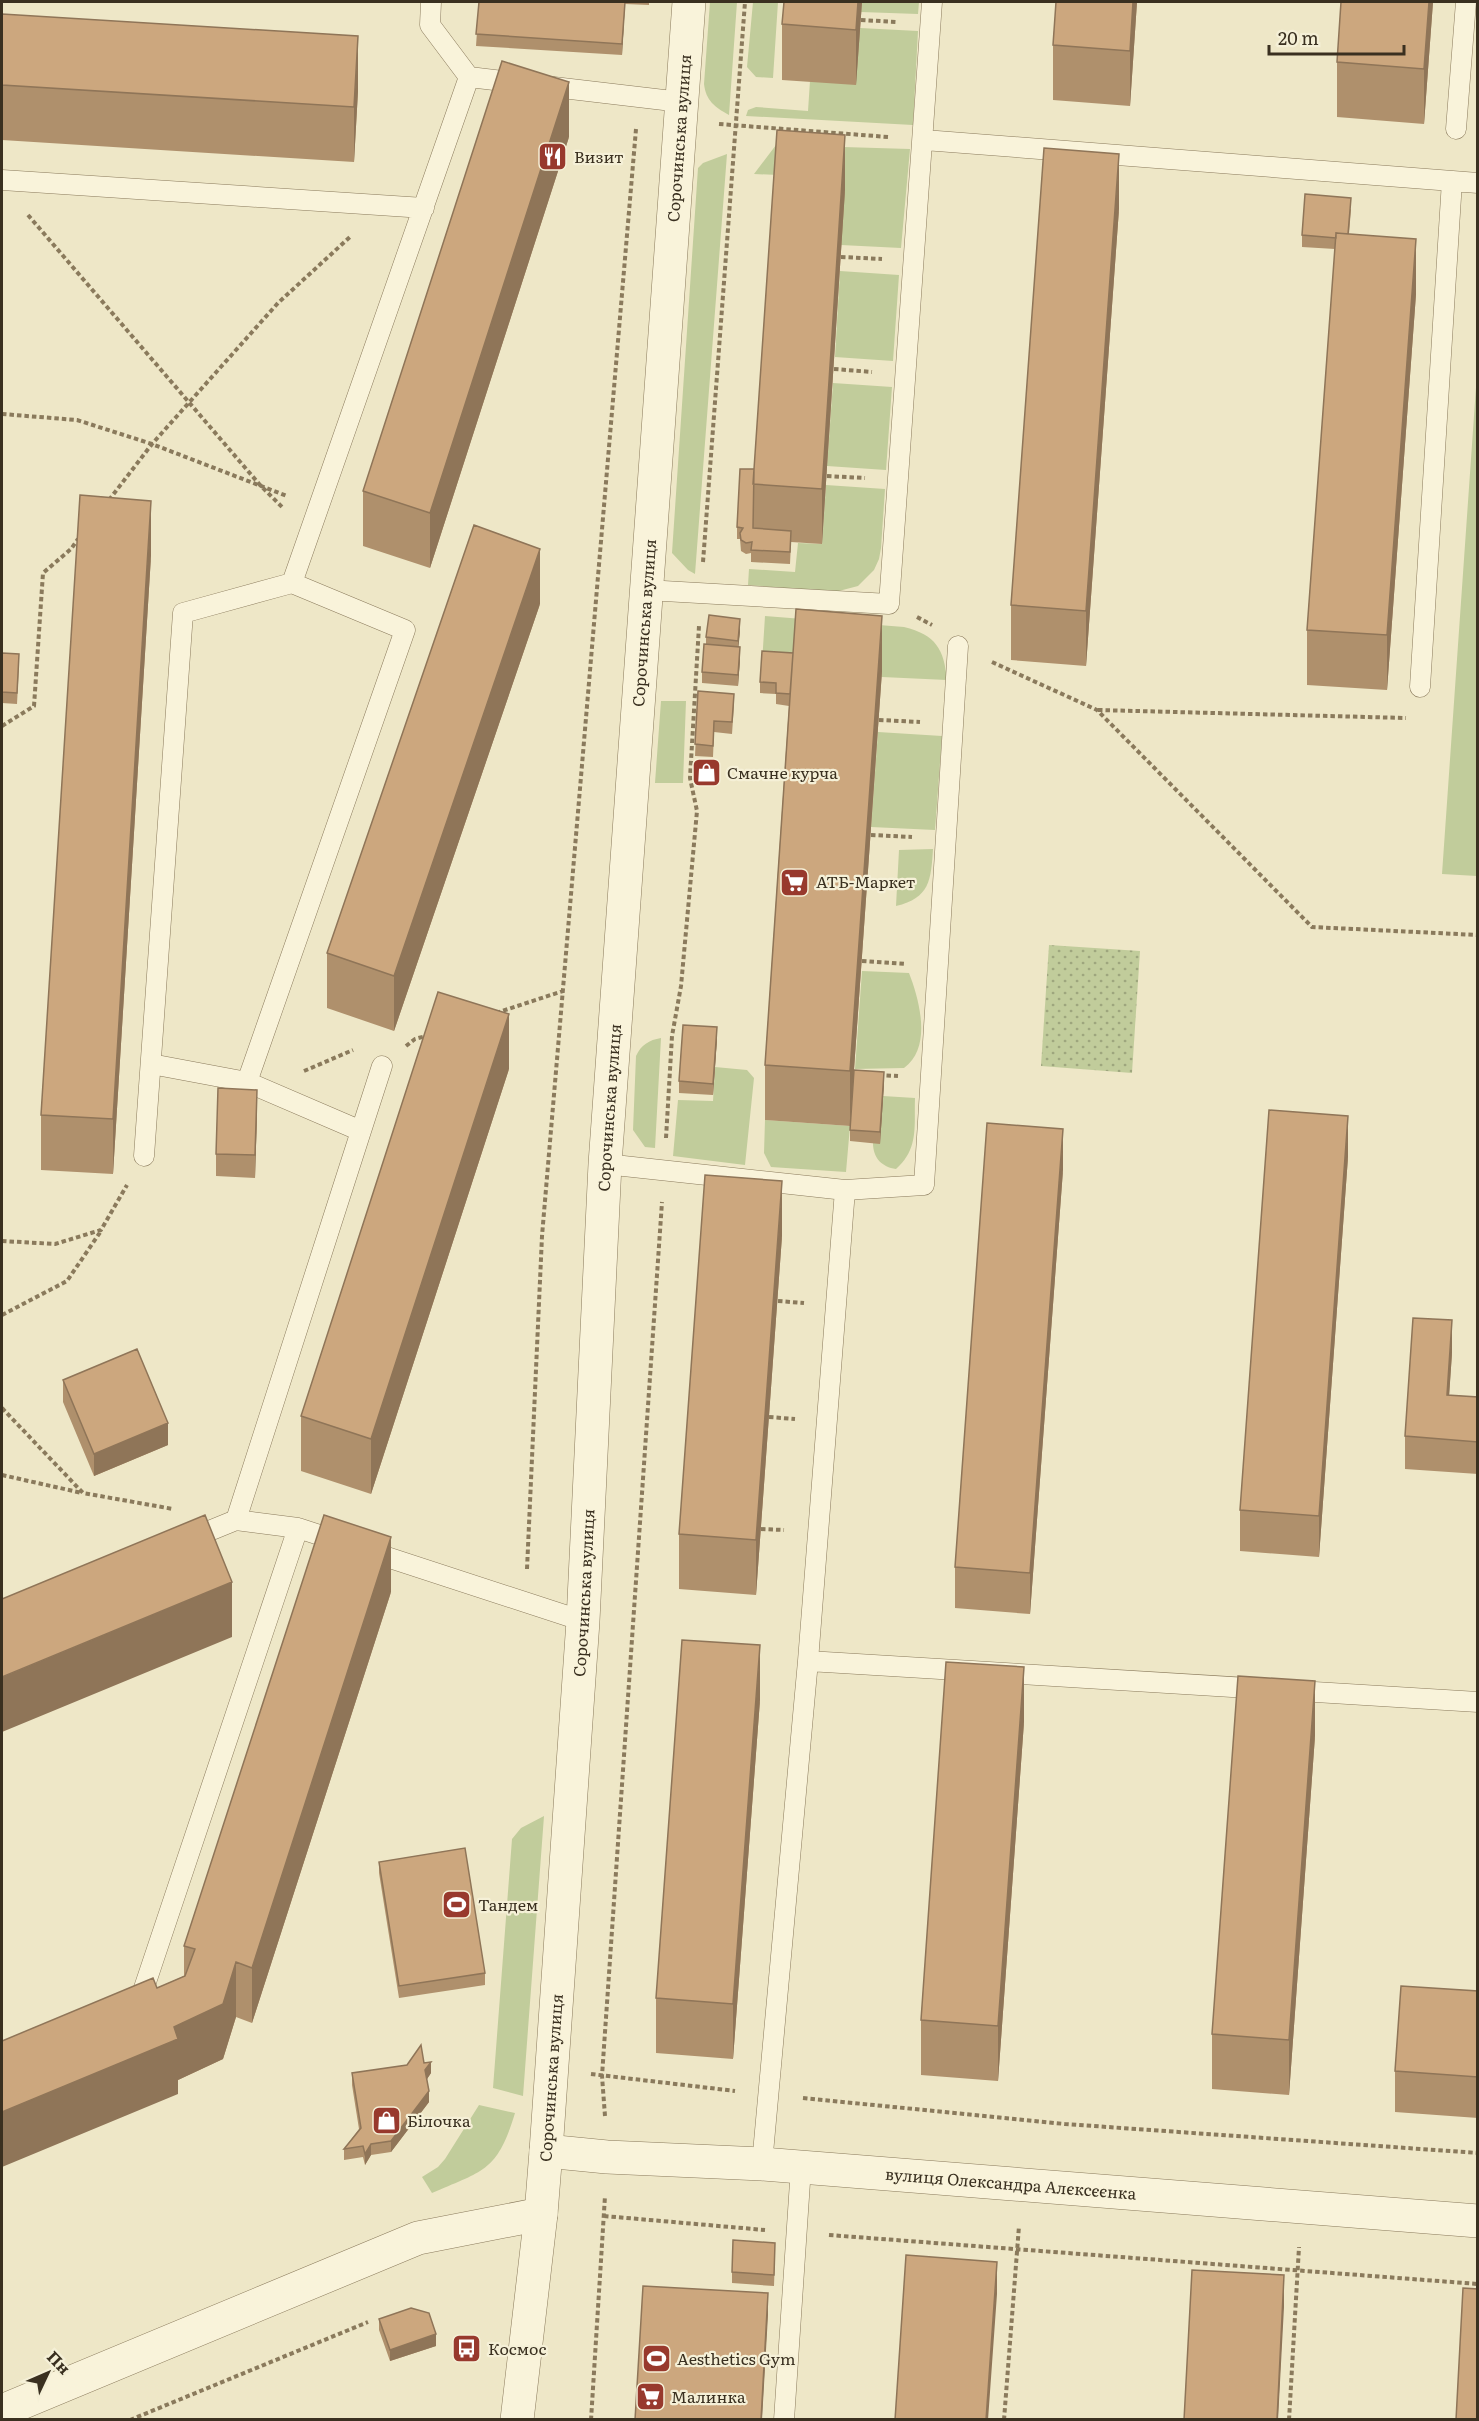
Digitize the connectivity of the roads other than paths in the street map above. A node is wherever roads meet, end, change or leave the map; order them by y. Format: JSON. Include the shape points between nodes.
{"nodes":[{"id":1,"x":431,"y":2,"type":"edge"},
{"id":2,"x":689,"y":2,"type":"edge"},
{"id":3,"x":932,"y":2,"type":"edge"},
{"id":4,"x":1466,"y":2,"type":"edge"},
{"id":5,"x":470,"y":77,"type":"junction"},
{"id":6,"x":680,"y":112,"type":"junction"},
{"id":7,"x":1456,"y":129,"type":"dead end"},
{"id":8,"x":924,"y":140,"type":"junction"},
{"id":9,"x":2,"y":180,"type":"edge"},
{"id":10,"x":1452,"y":181,"type":"junction"},
{"id":11,"x":1478,"y":183,"type":"edge"},
{"id":12,"x":424,"y":208,"type":"junction"},
{"id":13,"x":292,"y":583,"type":"junction"},
{"id":14,"x":646,"y":590,"type":"junction"},
{"id":15,"x":958,"y":646,"type":"road end"},
{"id":16,"x":1420,"y":687,"type":"road end"},
{"id":17,"x":151,"y":1064,"type":"junction"},
{"id":18,"x":382,"y":1066,"type":"road end"},
{"id":19,"x":247,"y":1082,"type":"junction"},
{"id":20,"x":362,"y":1131,"type":"junction"},
{"id":21,"x":144,"y":1156,"type":"road end"},
{"id":22,"x":605,"y":1164,"type":"junction"},
{"id":23,"x":845,"y":1190,"type":"junction"},
{"id":24,"x":236,"y":1520,"type":"junction"},
{"id":25,"x":298,"y":1528,"type":"junction"},
{"id":26,"x":170,"y":1547,"type":"edge"},
{"id":27,"x":583,"y":1621,"type":"junction"},
{"id":28,"x":808,"y":1661,"type":"junction"},
{"id":29,"x":1478,"y":1702,"type":"edge"},
{"id":30,"x":111,"y":2006,"type":"edge"},
{"id":31,"x":546,"y":2151,"type":"junction"},
{"id":32,"x":762,"y":2164,"type":"junction"},
{"id":33,"x":801,"y":2167,"type":"junction"},
{"id":34,"x":541,"y":2214,"type":"junction"},
{"id":35,"x":1478,"y":2221,"type":"edge"},
{"id":36,"x":2,"y":2411,"type":"edge"},
{"id":37,"x":517,"y":2420,"type":"edge"},
{"id":38,"x":784,"y":2420,"type":"edge"}],
"edges":[{"from":1,"to":5,"type":"lane","via":[[430,25]]},
{"from":2,"to":6,"type":"street","name":"Сорочинська вулиця"},
{"from":3,"to":8,"type":"lane"},
{"from":4,"to":7,"type":"lane"},
{"from":5,"to":6,"type":"lane","via":[[639,97]]},
{"from":5,"to":12,"type":"lane"},
{"from":6,"to":14,"type":"street","name":"Сорочинська вулиця"},
{"from":8,"to":10,"type":"lane"},
{"from":8,"to":14,"type":"lane","via":[[889,604]]},
{"from":9,"to":12,"type":"lane"},
{"from":10,"to":11,"type":"lane"},
{"from":10,"to":16,"type":"lane"},
{"from":12,"to":13,"type":"lane"},
{"from":13,"to":17,"type":"lane","via":[[183,613]]},
{"from":13,"to":19,"type":"lane","via":[[405,630]]},
{"from":14,"to":22,"type":"street","name":"Сорочинська вулиця"},
{"from":15,"to":23,"type":"lane","via":[[924,1185]]},
{"from":17,"to":19,"type":"lane"},
{"from":17,"to":21,"type":"lane"},
{"from":18,"to":20,"type":"lane"},
{"from":19,"to":20,"type":"lane"},
{"from":20,"to":24,"type":"lane"},
{"from":22,"to":23,"type":"lane"},
{"from":22,"to":27,"type":"street","name":"Сорочинська вулиця"},
{"from":23,"to":28,"type":"lane"},
{"from":24,"to":25,"type":"lane"},
{"from":24,"to":26,"type":"lane"},
{"from":25,"to":27,"type":"lane"},
{"from":25,"to":30,"type":"lane","via":[[142,1994]]},
{"from":27,"to":31,"type":"street","name":"Сорочинська вулиця"},
{"from":28,"to":29,"type":"lane"},
{"from":28,"to":32,"type":"lane"},
{"from":31,"to":32,"type":"street","name":"вулиця Олександра Алєксєєнка"},
{"from":31,"to":34,"type":"street","name":"Сорочинська вулиця"},
{"from":32,"to":33,"type":"street","name":"вулиця Олександра Алєксєєнка"},
{"from":33,"to":35,"type":"street","name":"вулиця Олександра Алєксєєнка"},
{"from":33,"to":38,"type":"lane"},
{"from":34,"to":36,"type":"street","via":[[418,2238]]},
{"from":34,"to":37,"type":"street","name":"Сорочинська вулиця"}]}
